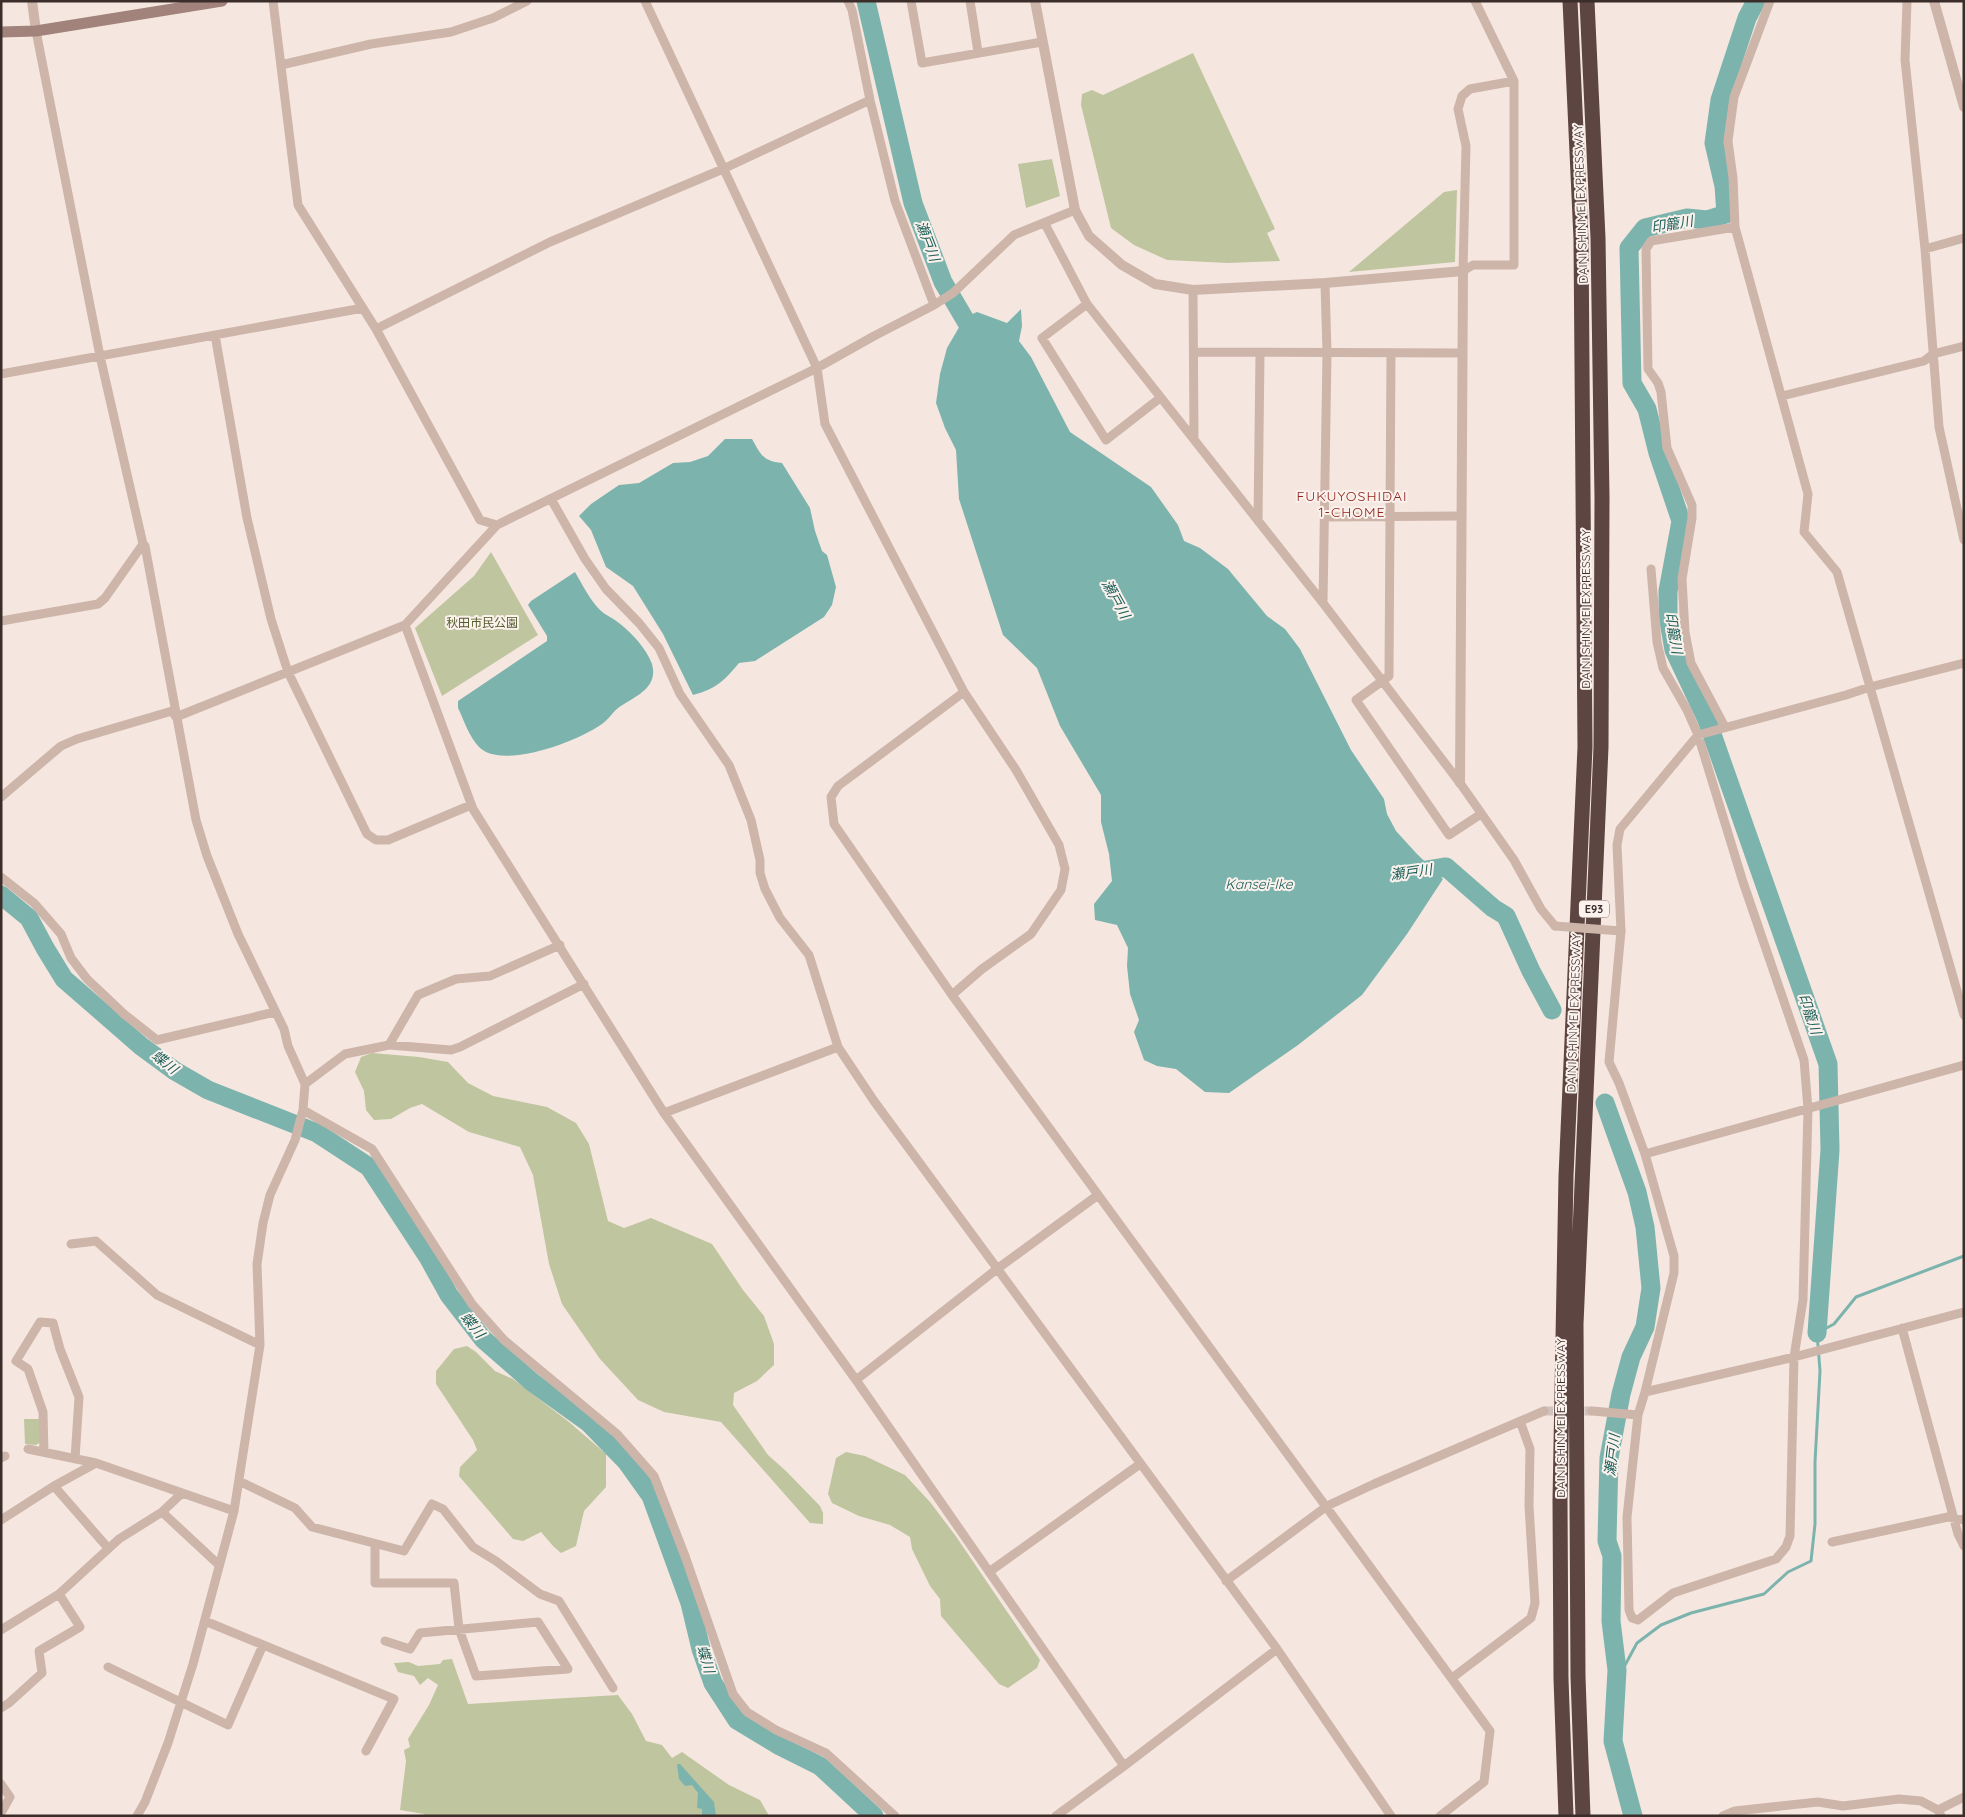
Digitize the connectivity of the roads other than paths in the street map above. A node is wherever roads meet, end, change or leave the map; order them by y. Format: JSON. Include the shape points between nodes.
{"nodes":[{"id":1,"x":32,"y":1,"type":"edge"},
{"id":2,"x":222,"y":1,"type":"edge"},
{"id":3,"x":273,"y":1,"type":"edge"},
{"id":4,"x":527,"y":1,"type":"edge"},
{"id":5,"x":645,"y":1,"type":"edge"},
{"id":6,"x":848,"y":1,"type":"edge"},
{"id":7,"x":911,"y":1,"type":"edge"},
{"id":8,"x":970,"y":1,"type":"edge"},
{"id":9,"x":1035,"y":1,"type":"edge"},
{"id":10,"x":1475,"y":1,"type":"edge"},
{"id":11,"x":1570,"y":1,"type":"edge"},
{"id":12,"x":1586,"y":1,"type":"edge"},
{"id":13,"x":1770,"y":1,"type":"edge"},
{"id":14,"x":1907,"y":1,"type":"edge"},
{"id":15,"x":1934,"y":1,"type":"edge"},
{"id":16,"x":36,"y":30,"type":"junction"},
{"id":17,"x":1,"y":32,"type":"edge"},
{"id":18,"x":1042,"y":42,"type":"junction"},
{"id":19,"x":978,"y":52,"type":"junction"},
{"id":20,"x":281,"y":65,"type":"junction"},
{"id":21,"x":1514,"y":81,"type":"junction"},
{"id":22,"x":870,"y":100,"type":"junction"},
{"id":23,"x":1964,"y":108,"type":"edge"},
{"id":24,"x":723,"y":169,"type":"junction"},
{"id":25,"x":1075,"y":210,"type":"junction"},
{"id":26,"x":1045,"y":224,"type":"junction"},
{"id":27,"x":1735,"y":227,"type":"junction"},
{"id":28,"x":1964,"y":238,"type":"edge"},
{"id":29,"x":1925,"y":249,"type":"junction"},
{"id":30,"x":1463,"y":272,"type":"junction"},
{"id":31,"x":1325,"y":283,"type":"junction"},
{"id":32,"x":1193,"y":290,"type":"junction"},
{"id":33,"x":1087,"y":304,"type":"junction"},
{"id":34,"x":934,"y":305,"type":"junction"},
{"id":35,"x":363,"y":308,"type":"junction"},
{"id":36,"x":376,"y":329,"type":"junction"},
{"id":37,"x":214,"y":335,"type":"junction"},
{"id":38,"x":1964,"y":346,"type":"edge"},
{"id":39,"x":1194,"y":352,"type":"junction"},
{"id":40,"x":1260,"y":353,"type":"junction"},
{"id":41,"x":1327,"y":353,"type":"junction"},
{"id":42,"x":1391,"y":353,"type":"junction"},
{"id":43,"x":1462,"y":353,"type":"junction"},
{"id":44,"x":1933,"y":354,"type":"junction"},
{"id":45,"x":100,"y":356,"type":"junction"},
{"id":46,"x":816,"y":368,"type":"junction"},
{"id":47,"x":1,"y":374,"type":"edge"},
{"id":48,"x":1782,"y":396,"type":"junction"},
{"id":49,"x":1160,"y":398,"type":"junction"},
{"id":50,"x":1194,"y":438,"type":"junction"},
{"id":51,"x":551,"y":499,"type":"junction"},
{"id":52,"x":1460,"y":516,"type":"junction"},
{"id":53,"x":1390,"y":517,"type":"junction"},
{"id":54,"x":1325,"y":518,"type":"junction"},
{"id":55,"x":1258,"y":520,"type":"junction"},
{"id":56,"x":497,"y":525,"type":"junction"},
{"id":57,"x":1964,"y":540,"type":"edge"},
{"id":58,"x":143,"y":544,"type":"junction"},
{"id":59,"x":1651,"y":568,"type":"dead end"},
{"id":60,"x":1322,"y":603,"type":"junction"},
{"id":61,"x":1,"y":621,"type":"edge"},
{"id":62,"x":405,"y":625,"type":"junction"},
{"id":63,"x":1964,"y":663,"type":"edge"},
{"id":64,"x":288,"y":672,"type":"junction"},
{"id":65,"x":1382,"y":680,"type":"junction"},
{"id":66,"x":1870,"y":687,"type":"junction"},
{"id":67,"x":964,"y":692,"type":"junction"},
{"id":68,"x":176,"y":717,"type":"junction"},
{"id":69,"x":1724,"y":726,"type":"junction"},
{"id":70,"x":1698,"y":735,"type":"junction"},
{"id":71,"x":1460,"y":783,"type":"junction"},
{"id":72,"x":1,"y":797,"type":"edge"},
{"id":73,"x":471,"y":804,"type":"junction"},
{"id":74,"x":1481,"y":814,"type":"junction"},
{"id":75,"x":1,"y":877,"type":"edge"},
{"id":76,"x":1620,"y":931,"type":"junction"},
{"id":77,"x":560,"y":946,"type":"junction"},
{"id":78,"x":584,"y":984,"type":"junction"},
{"id":79,"x":952,"y":995,"type":"junction"},
{"id":80,"x":275,"y":1012,"type":"junction"},
{"id":81,"x":1964,"y":1014,"type":"edge"},
{"id":82,"x":389,"y":1045,"type":"junction"},
{"id":83,"x":838,"y":1047,"type":"junction"},
{"id":84,"x":1964,"y":1065,"type":"edge"},
{"id":85,"x":305,"y":1084,"type":"junction"},
{"id":86,"x":1808,"y":1109,"type":"junction"},
{"id":87,"x":303,"y":1110,"type":"junction"},
{"id":88,"x":664,"y":1112,"type":"junction"},
{"id":89,"x":1645,"y":1154,"type":"junction"},
{"id":90,"x":1098,"y":1195,"type":"junction"},
{"id":91,"x":71,"y":1244,"type":"dead end"},
{"id":92,"x":997,"y":1269,"type":"junction"},
{"id":93,"x":1964,"y":1312,"type":"edge"},
{"id":94,"x":1902,"y":1328,"type":"junction"},
{"id":95,"x":260,"y":1345,"type":"junction"},
{"id":96,"x":1794,"y":1357,"type":"junction"},
{"id":97,"x":856,"y":1380,"type":"junction"},
{"id":98,"x":1645,"y":1392,"type":"junction"},
{"id":99,"x":1544,"y":1411,"type":"tunnel mouth"},
{"id":100,"x":1592,"y":1412,"type":"tunnel mouth"},
{"id":101,"x":1638,"y":1415,"type":"junction"},
{"id":102,"x":1520,"y":1421,"type":"junction"},
{"id":103,"x":28,"y":1449,"type":"dead end"},
{"id":104,"x":44,"y":1452,"type":"junction"},
{"id":105,"x":75,"y":1459,"type":"junction"},
{"id":106,"x":96,"y":1464,"type":"junction"},
{"id":107,"x":1140,"y":1464,"type":"junction"},
{"id":108,"x":238,"y":1481,"type":"junction"},
{"id":109,"x":54,"y":1486,"type":"junction"},
{"id":110,"x":181,"y":1494,"type":"junction"},
{"id":111,"x":1327,"y":1506,"type":"junction"},
{"id":112,"x":234,"y":1511,"type":"junction"},
{"id":113,"x":162,"y":1512,"type":"junction"},
{"id":114,"x":1960,"y":1519,"type":"edge"},
{"id":115,"x":1,"y":1520,"type":"edge"},
{"id":116,"x":1832,"y":1542,"type":"dead end"},
{"id":117,"x":375,"y":1544,"type":"junction"},
{"id":118,"x":1964,"y":1546,"type":"edge"},
{"id":119,"x":108,"y":1548,"type":"junction"},
{"id":120,"x":220,"y":1566,"type":"junction"},
{"id":121,"x":989,"y":1572,"type":"junction"},
{"id":122,"x":1226,"y":1581,"type":"junction"},
{"id":123,"x":59,"y":1594,"type":"junction"},
{"id":124,"x":205,"y":1621,"type":"junction"},
{"id":125,"x":459,"y":1629,"type":"junction"},
{"id":126,"x":1,"y":1630,"type":"edge"},
{"id":127,"x":386,"y":1641,"type":"dead end"},
{"id":128,"x":263,"y":1645,"type":"junction"},
{"id":129,"x":1277,"y":1649,"type":"junction"},
{"id":130,"x":108,"y":1666,"type":"dead end"},
{"id":131,"x":1452,"y":1678,"type":"junction"},
{"id":132,"x":613,"y":1688,"type":"dead end"},
{"id":133,"x":181,"y":1702,"type":"junction"},
{"id":134,"x":1,"y":1708,"type":"edge"},
{"id":135,"x":366,"y":1751,"type":"dead end"},
{"id":136,"x":1124,"y":1766,"type":"junction"},
{"id":137,"x":1,"y":1784,"type":"edge"},
{"id":138,"x":1964,"y":1798,"type":"edge"},
{"id":139,"x":1,"y":1813,"type":"edge"},
{"id":140,"x":1939,"y":1813,"type":"edge"},
{"id":141,"x":137,"y":1816,"type":"edge"},
{"id":142,"x":894,"y":1816,"type":"edge"},
{"id":143,"x":1056,"y":1816,"type":"edge"},
{"id":144,"x":1391,"y":1816,"type":"edge"},
{"id":145,"x":1440,"y":1816,"type":"edge"},
{"id":146,"x":1566,"y":1816,"type":"edge"},
{"id":147,"x":1583,"y":1816,"type":"edge"},
{"id":148,"x":1724,"y":1816,"type":"edge"}],
"edges":[{"from":1,"to":16,"type":"street"},
{"from":2,"to":16,"type":"main road"},
{"from":3,"to":20,"type":"street"},
{"from":4,"to":20,"type":"street","via":[[493,18],[451,32],[371,44]]},
{"from":5,"to":24,"type":"street"},
{"from":6,"to":22,"type":"street"},
{"from":7,"to":19,"type":"street","via":[[922,63]]},
{"from":8,"to":19,"type":"street"},
{"from":9,"to":18,"type":"street"},
{"from":10,"to":21,"type":"street"},
{"from":11,"to":146,"type":"highway","name":"DAINI SHINMEI EXPRESSWAY","number":"E93","via":[[1581,239],[1585,746],[1566,1186],[1560,1500]]},
{"from":12,"to":147,"type":"highway","name":"DAINI SHINMEI EXPRESSWAY","number":"E93","via":[[1598,238],[1602,498],[1601,748],[1576,1324],[1578,1676]]},
{"from":13,"to":27,"type":"street","via":[[1734,96],[1728,141]]},
{"from":14,"to":29,"type":"street","via":[[1905,60]]},
{"from":15,"to":23,"type":"street"},
{"from":16,"to":17,"type":"main road"},
{"from":16,"to":45,"type":"street"},
{"from":18,"to":19,"type":"street"},
{"from":18,"to":25,"type":"street"},
{"from":20,"to":35,"type":"street","via":[[298,205]]},
{"from":21,"to":30,"type":"street","via":[[1470,89],[1462,96],[1458,109],[1466,146]]},
{"from":21,"to":30,"type":"street","via":[[1514,265],[1473,264]]},
{"from":22,"to":24,"type":"street"},
{"from":22,"to":34,"type":"street","via":[[895,201]]},
{"from":24,"to":36,"type":"street","via":[[550,242]]},
{"from":24,"to":46,"type":"street"},
{"from":25,"to":26,"type":"street"},
{"from":25,"to":32,"type":"street","via":[[1089,236],[1122,265],[1155,284]]},
{"from":26,"to":33,"type":"street"},
{"from":26,"to":34,"type":"street","via":[[1014,235],[953,292]]},
{"from":27,"to":48,"type":"street"},
{"from":27,"to":69,"type":"street","via":[[1651,241],[1646,249],[1648,369],[1661,392],[1667,448],[1692,505],[1682,579],[1685,632],[1691,663]]},
{"from":28,"to":29,"type":"street"},
{"from":29,"to":44,"type":"street"},
{"from":30,"to":31,"type":"street"},
{"from":30,"to":43,"type":"street"},
{"from":31,"to":32,"type":"street"},
{"from":31,"to":41,"type":"street"},
{"from":32,"to":39,"type":"street"},
{"from":33,"to":49,"type":"street"},
{"from":33,"to":49,"type":"street","via":[[1042,338],[1106,440]]},
{"from":34,"to":46,"type":"street"},
{"from":35,"to":36,"type":"street"},
{"from":35,"to":37,"type":"street"},
{"from":36,"to":56,"type":"street","via":[[480,520]]},
{"from":37,"to":45,"type":"street"},
{"from":37,"to":64,"type":"street","via":[[247,518],[270,619]]},
{"from":38,"to":44,"type":"street"},
{"from":39,"to":40,"type":"street"},
{"from":39,"to":50,"type":"street"},
{"from":40,"to":41,"type":"street"},
{"from":40,"to":55,"type":"street"},
{"from":41,"to":42,"type":"street"},
{"from":41,"to":54,"type":"street"},
{"from":42,"to":43,"type":"street"},
{"from":42,"to":53,"type":"street"},
{"from":43,"to":52,"type":"street"},
{"from":44,"to":48,"type":"street","via":[[1924,361]]},
{"from":44,"to":57,"type":"street","via":[[1939,427]]},
{"from":45,"to":47,"type":"street"},
{"from":45,"to":58,"type":"street"},
{"from":46,"to":51,"type":"street"},
{"from":46,"to":67,"type":"street","via":[[825,424]]},
{"from":48,"to":66,"type":"street","via":[[1808,494],[1804,532],[1837,572]]},
{"from":49,"to":50,"type":"street"},
{"from":50,"to":55,"type":"street"},
{"from":51,"to":56,"type":"street"},
{"from":51,"to":83,"type":"street","via":[[606,589],[659,648],[680,694],[729,765],[751,820],[765,889],[780,918],[809,955]]},
{"from":52,"to":53,"type":"street"},
{"from":52,"to":71,"type":"street"},
{"from":53,"to":54,"type":"street"},
{"from":53,"to":65,"type":"street","via":[[1389,676]]},
{"from":54,"to":60,"type":"street"},
{"from":55,"to":60,"type":"street"},
{"from":56,"to":62,"type":"street"},
{"from":58,"to":61,"type":"street","via":[[98,604]]},
{"from":58,"to":68,"type":"street"},
{"from":59,"to":70,"type":"street","via":[[1657,642],[1663,668]]},
{"from":60,"to":65,"type":"street"},
{"from":62,"to":64,"type":"street"},
{"from":62,"to":73,"type":"street"},
{"from":63,"to":66,"type":"street"},
{"from":64,"to":68,"type":"street"},
{"from":64,"to":73,"type":"street","via":[[367,834],[376,840],[388,840]]},
{"from":65,"to":71,"type":"street"},
{"from":65,"to":74,"type":"street","via":[[1356,700],[1449,835]]},
{"from":66,"to":69,"type":"street"},
{"from":66,"to":81,"type":"street"},
{"from":67,"to":79,"type":"street","via":[[1026,787],[1059,845],[1065,869],[1061,890],[1031,934]]},
{"from":67,"to":79,"type":"street","via":[[838,786],[831,797],[834,824]]},
{"from":68,"to":72,"type":"street","via":[[172,711],[61,746]]},
{"from":68,"to":80,"type":"street","via":[[196,820],[207,856],[238,934]]},
{"from":69,"to":70,"type":"street"},
{"from":70,"to":76,"type":"street","via":[[1620,829],[1617,845]]},
{"from":70,"to":86,"type":"street","via":[[1743,882],[1804,1060]]},
{"from":71,"to":74,"type":"street"},
{"from":73,"to":77,"type":"street"},
{"from":74,"to":76,"type":"street","bridge":true,"via":[[1514,860],[1540,909],[1555,926]]},
{"from":75,"to":80,"type":"street","via":[[34,903],[60,934],[71,958],[87,979],[157,1040]]},
{"from":76,"to":89,"type":"street","via":[[1609,1062],[1620,1083]]},
{"from":77,"to":78,"type":"street"},
{"from":77,"to":82,"type":"street","via":[[490,976],[456,979],[418,995]]},
{"from":78,"to":82,"type":"street","via":[[460,1047],[450,1050]]},
{"from":78,"to":88,"type":"street"},
{"from":79,"to":90,"type":"street"},
{"from":80,"to":85,"type":"street"},
{"from":82,"to":85,"type":"street","via":[[345,1054]]},
{"from":83,"to":88,"type":"street"},
{"from":83,"to":92,"type":"street"},
{"from":84,"to":86,"type":"street"},
{"from":85,"to":87,"type":"street"},
{"from":86,"to":89,"type":"street"},
{"from":86,"to":96,"type":"street","via":[[1803,1300]]},
{"from":87,"to":95,"type":"street","via":[[263,1223],[257,1264]]},
{"from":87,"to":142,"type":"street","via":[[372,1149],[472,1304],[504,1340],[617,1434],[654,1476],[733,1694],[747,1712],[776,1730],[826,1753]]},
{"from":88,"to":97,"type":"street"},
{"from":89,"to":98,"type":"street","via":[[1674,1256],[1674,1274]]},
{"from":90,"to":92,"type":"street"},
{"from":90,"to":111,"type":"street"},
{"from":91,"to":95,"type":"street","via":[[96,1241],[157,1295]]},
{"from":92,"to":97,"type":"street"},
{"from":92,"to":107,"type":"street"},
{"from":93,"to":94,"type":"street"},
{"from":94,"to":96,"type":"street"},
{"from":94,"to":114,"type":"street"},
{"from":95,"to":108,"type":"street"},
{"from":96,"to":98,"type":"street"},
{"from":96,"to":101,"type":"street","via":[[1790,1536],[1786,1547],[1776,1559],[1673,1593],[1638,1620],[1632,1618],[1629,1610],[1627,1517]]},
{"from":97,"to":121,"type":"street"},
{"from":98,"to":101,"type":"street"},
{"from":99,"to":102,"type":"street"},
{"from":100,"to":101,"type":"street"},
{"from":102,"to":111,"type":"street"},
{"from":102,"to":131,"type":"street","via":[[1530,1449],[1529,1506],[1535,1603],[1531,1618]]},
{"from":103,"to":104,"type":"street"},
{"from":104,"to":105,"type":"street"},
{"from":104,"to":105,"type":"street","via":[[43,1412],[28,1369],[16,1361],[40,1322],[53,1323],[79,1397]]},
{"from":105,"to":106,"type":"street"},
{"from":106,"to":109,"type":"street"},
{"from":106,"to":110,"type":"street"},
{"from":107,"to":121,"type":"street"},
{"from":107,"to":122,"type":"street"},
{"from":108,"to":112,"type":"street"},
{"from":108,"to":117,"type":"street","via":[[295,1508],[312,1527]]},
{"from":109,"to":115,"type":"street"},
{"from":109,"to":119,"type":"street"},
{"from":110,"to":112,"type":"street"},
{"from":110,"to":113,"type":"street"},
{"from":111,"to":122,"type":"street"},
{"from":111,"to":131,"type":"street"},
{"from":112,"to":120,"type":"street"},
{"from":113,"to":119,"type":"street"},
{"from":113,"to":120,"type":"street"},
{"from":114,"to":116,"type":"street","via":[[1948,1517]]},
{"from":114,"to":118,"type":"street","via":[[1958,1534]]},
{"from":117,"to":125,"type":"street","via":[[375,1583],[454,1583]]},
{"from":117,"to":132,"type":"street","via":[[404,1551],[432,1504],[443,1509],[472,1547],[540,1594],[559,1601]]},
{"from":119,"to":123,"type":"street"},
{"from":120,"to":124,"type":"street"},
{"from":121,"to":136,"type":"street"},
{"from":122,"to":129,"type":"street"},
{"from":123,"to":126,"type":"street"},
{"from":123,"to":134,"type":"street","via":[[80,1627],[39,1651],[42,1673]]},
{"from":124,"to":128,"type":"street"},
{"from":124,"to":133,"type":"street"},
{"from":125,"to":125,"type":"street","via":[[476,1676],[568,1669],[538,1622]]},
{"from":125,"to":127,"type":"street","via":[[420,1633],[410,1649]]},
{"from":128,"to":133,"type":"street","via":[[228,1725]]},
{"from":128,"to":135,"type":"street","via":[[394,1699]]},
{"from":129,"to":136,"type":"street"},
{"from":129,"to":144,"type":"street"},
{"from":130,"to":133,"type":"street"},
{"from":131,"to":145,"type":"street","via":[[1490,1731],[1484,1782]]},
{"from":133,"to":141,"type":"street","via":[[162,1760]]},
{"from":136,"to":143,"type":"street"},
{"from":137,"to":139,"type":"street","via":[[10,1797]]},
{"from":138,"to":140,"type":"street"},
{"from":140,"to":148,"type":"street","via":[[1922,1801],[1899,1799],[1843,1806],[1818,1802],[1735,1811]]}]}
